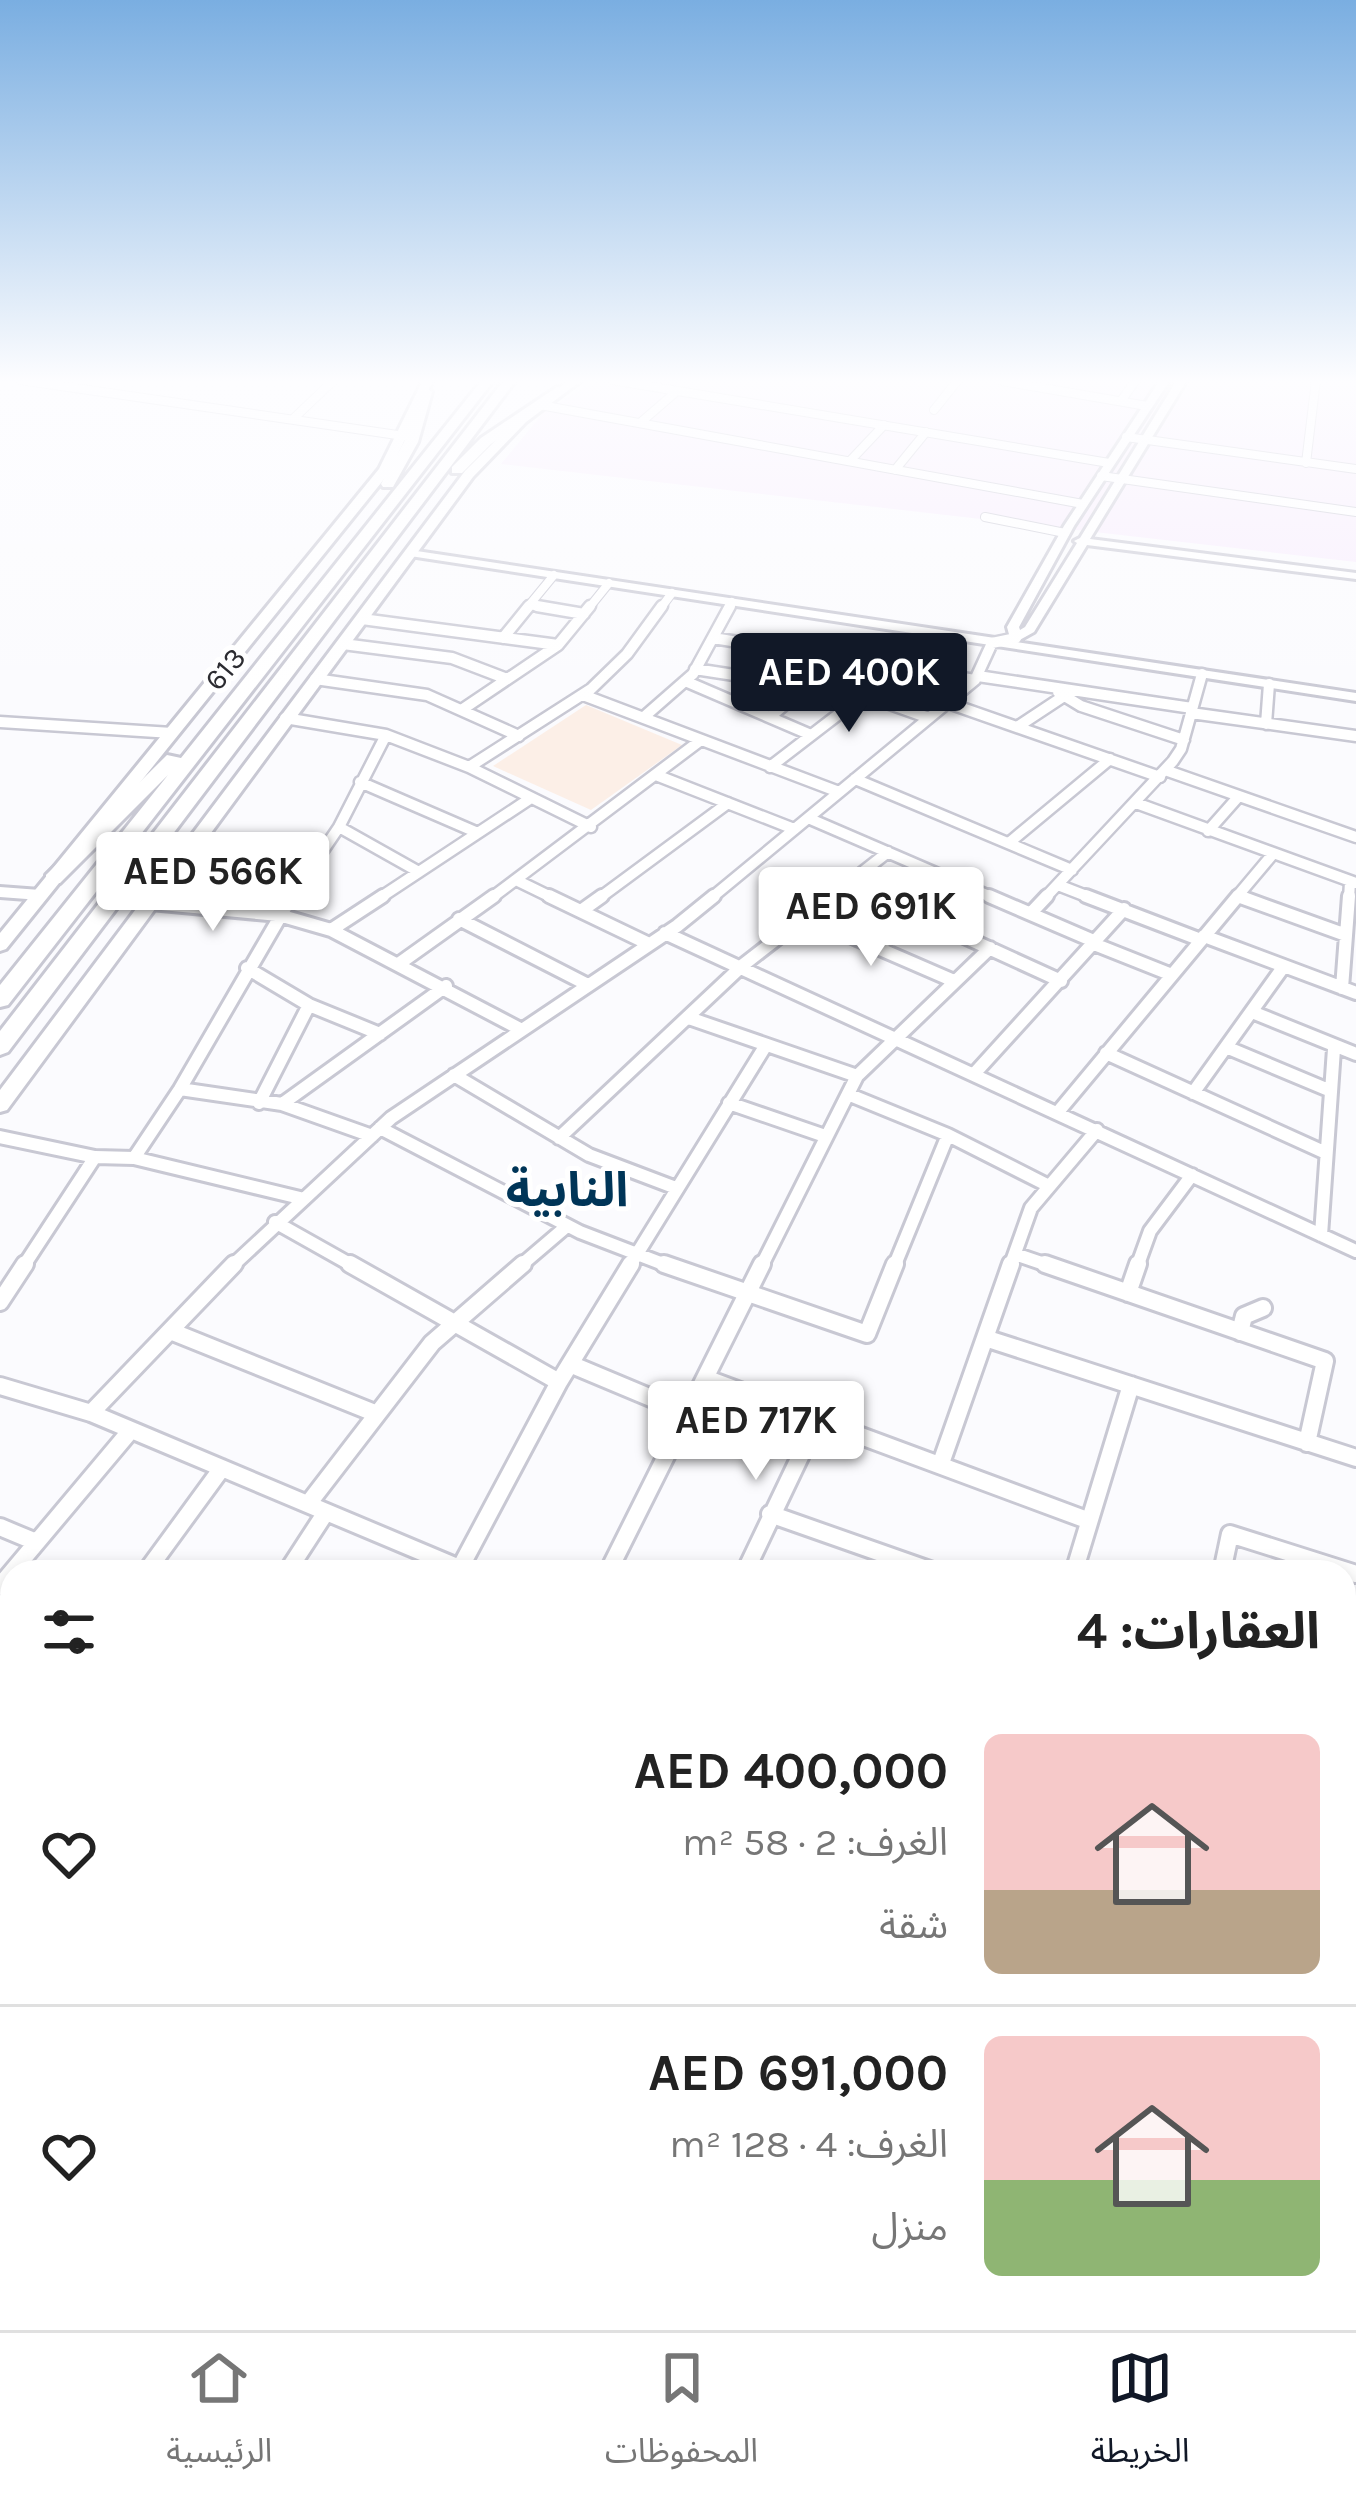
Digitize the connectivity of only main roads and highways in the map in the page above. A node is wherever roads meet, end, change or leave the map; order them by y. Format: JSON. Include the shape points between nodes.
{"nodes":[{"id":1,"x":370,"y":489,"type":"edge"},
{"id":2,"x":387,"y":489,"type":"edge"},
{"id":3,"x":401,"y":489,"type":"edge"},
{"id":4,"x":428,"y":489,"type":"edge"},
{"id":5,"x":442,"y":489,"type":"edge"},
{"id":6,"x":460,"y":489,"type":"edge"},
{"id":7,"x":351,"y":551,"type":"junction"},
{"id":8,"x":360,"y":579,"type":"junction"},
{"id":9,"x":251,"y":681,"type":"junction"},
{"id":10,"x":46,"y":887,"type":"junction"},
{"id":11,"x":84,"y":937,"type":"junction"},
{"id":12,"x":0,"y":945,"type":"edge"},
{"id":13,"x":0,"y":1000,"type":"edge"},
{"id":14,"x":0,"y":1047,"type":"edge"},
{"id":15,"x":0,"y":1071,"type":"edge"},
{"id":16,"x":0,"y":1105,"type":"edge"}],
"edges":[{"from":1,"to":10,"type":"main road","name":"613"},
{"from":2,"to":7,"type":"highway"},
{"from":3,"to":7,"type":"highway","number":"613"},
{"from":4,"to":8,"type":"highway","number":"613"},
{"from":5,"to":8,"type":"highway"},
{"from":6,"to":16,"type":"main road"},
{"from":7,"to":9,"type":"highway","number":"613"},
{"from":8,"to":11,"type":"highway","number":"613"},
{"from":9,"to":10,"type":"highway"},
{"from":9,"to":13,"type":"highway","number":"613"},
{"from":10,"to":12,"type":"main road","name":"613"},
{"from":11,"to":14,"type":"highway","number":"613"},
{"from":11,"to":15,"type":"highway"}]}
